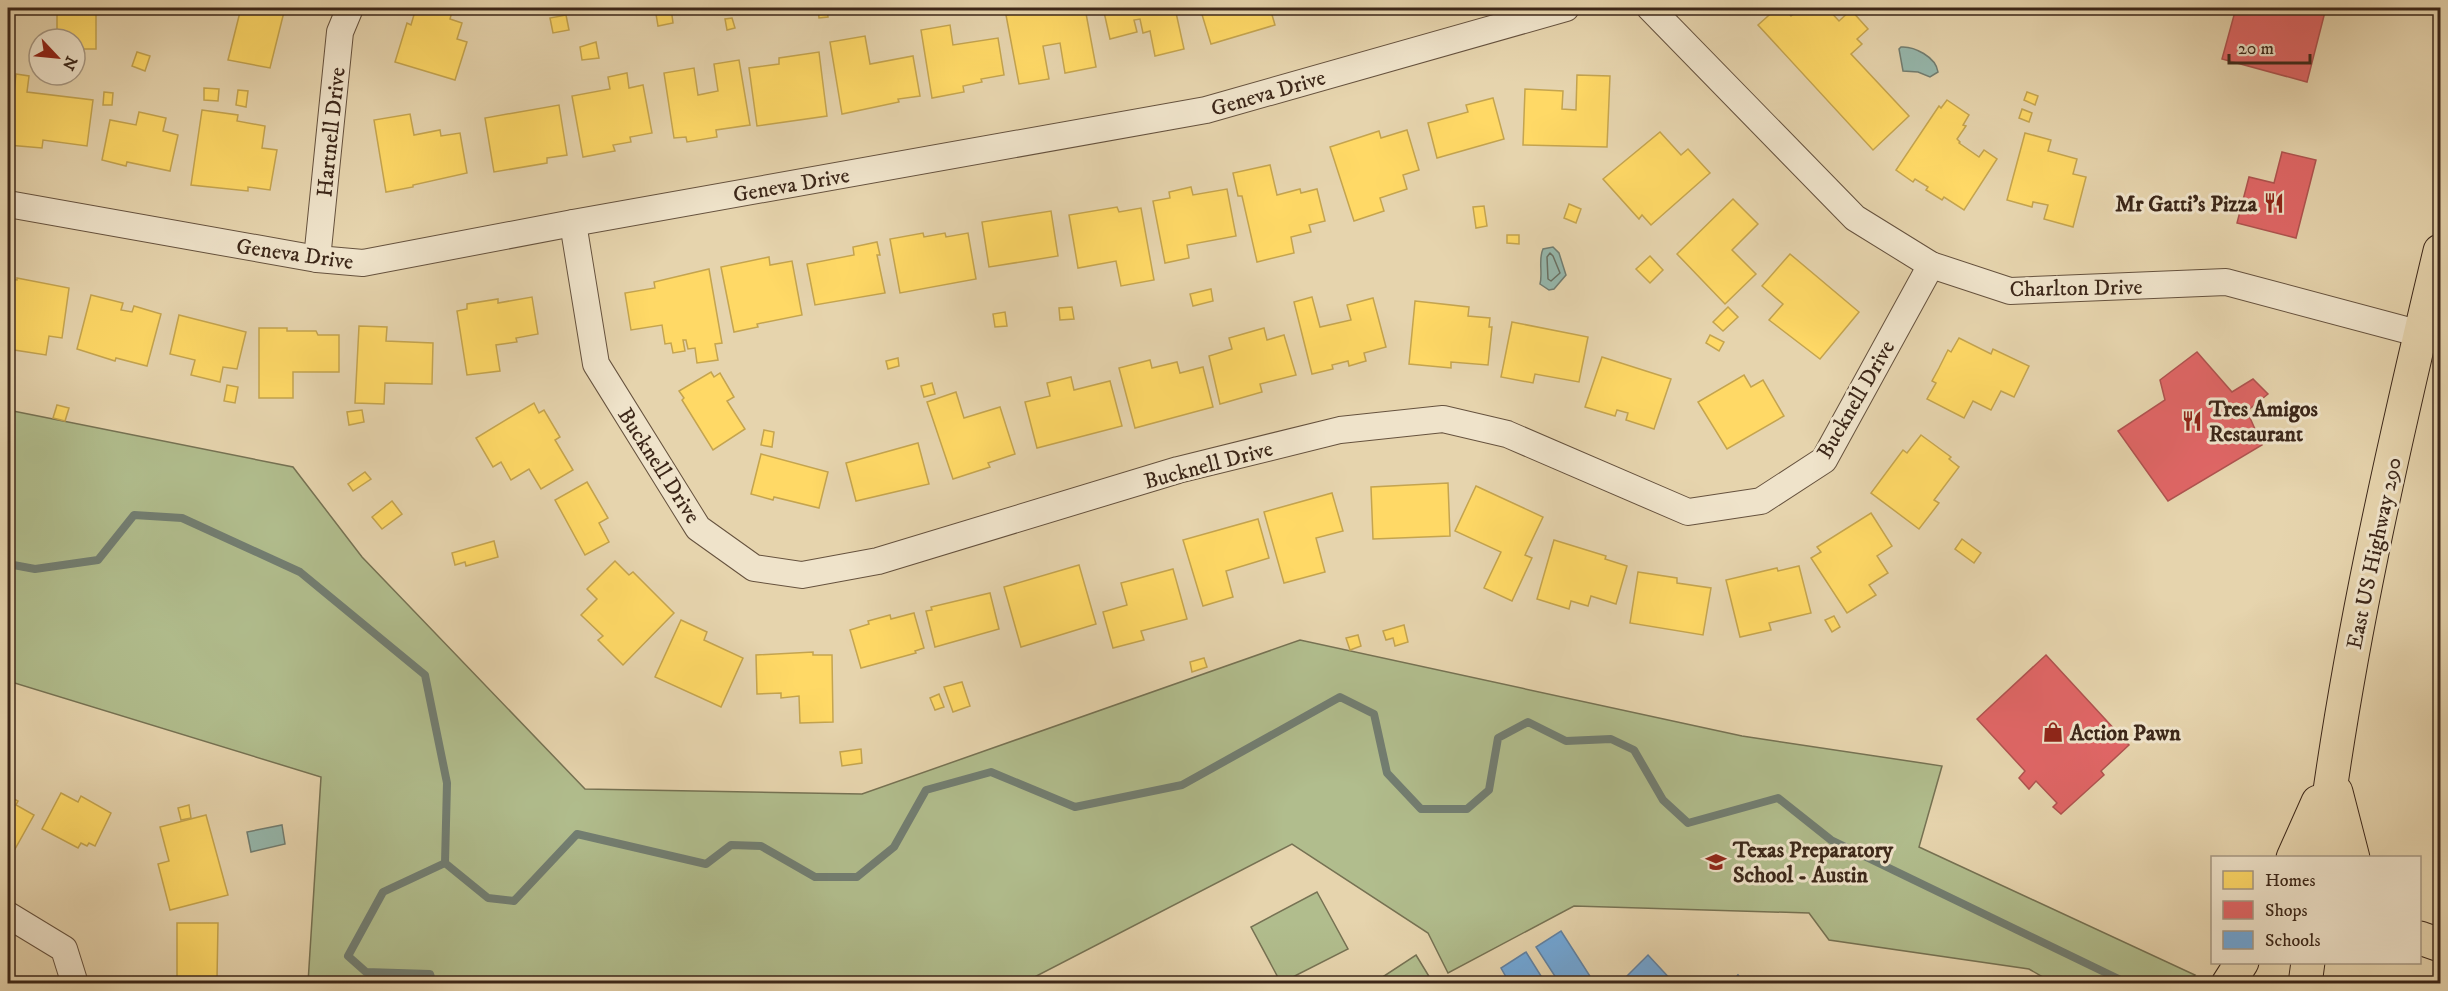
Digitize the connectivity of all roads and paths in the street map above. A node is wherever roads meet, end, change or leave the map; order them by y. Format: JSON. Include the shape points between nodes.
{"nodes":[{"id":1,"x":350,"y":8,"type":"edge"},
{"id":2,"x":1566,"y":8,"type":"edge"},
{"id":3,"x":1650,"y":8,"type":"edge"},
{"id":4,"x":8,"y":204,"type":"edge"},
{"id":5,"x":573,"y":223,"type":"junction"},
{"id":6,"x":2440,"y":251,"type":"edge"},
{"id":7,"x":317,"y":259,"type":"junction"},
{"id":8,"x":1931,"y":265,"type":"junction"},
{"id":9,"x":2421,"y":334,"type":"junction"},
{"id":10,"x":2331,"y":773,"type":"junction"},
{"id":11,"x":2294,"y":856,"type":"edge"},
{"id":12,"x":2320,"y":856,"type":"edge"},
{"id":13,"x":2352,"y":856,"type":"edge"},
{"id":14,"x":8,"y":915,"type":"edge"},
{"id":15,"x":2421,"y":938,"type":"edge"},
{"id":16,"x":2440,"y":945,"type":"edge"},
{"id":17,"x":2241,"y":964,"type":"edge"},
{"id":18,"x":2308,"y":964,"type":"edge"},
{"id":19,"x":75,"y":984,"type":"edge"},
{"id":20,"x":2228,"y":984,"type":"edge"},
{"id":21,"x":2305,"y":984,"type":"edge"}],
"edges":[{"from":1,"to":7,"type":"street","name":"Hartnell Drive","via":[[340,32]]},
{"from":2,"to":5,"type":"street","name":"Geneva Drive","via":[[1206,110]]},
{"from":3,"to":8,"type":"street","name":"Charlton Drive","via":[[1855,218]]},
{"from":4,"to":7,"type":"street","name":"Geneva Drive"},
{"from":5,"to":7,"type":"street","name":"Geneva Drive","via":[[363,263]]},
{"from":5,"to":8,"type":"street","name":"Bucknell Drive","via":[[596,364],[698,528],[754,568],[802,575],[878,561],[1178,470],[1341,430],[1443,419],[1507,434],[1688,512],[1761,501],[1824,460]]},
{"from":6,"to":9,"type":"main road","name":"East US Highway 290"},
{"from":8,"to":9,"type":"street","name":"Charlton Drive","via":[[2010,291],[2226,282]]},
{"from":9,"to":10,"type":"main road","name":"East US Highway 290","via":[[2370,558]]},
{"from":10,"to":11,"type":"main road"},
{"from":10,"to":12,"type":"main road","name":"East US Highway 290"},
{"from":10,"to":13,"type":"main road"},
{"from":14,"to":19,"type":"street","via":[[64,949]]},
{"from":15,"to":16,"type":"main road"},
{"from":17,"to":20,"type":"main road"},
{"from":18,"to":21,"type":"main road"}]}
